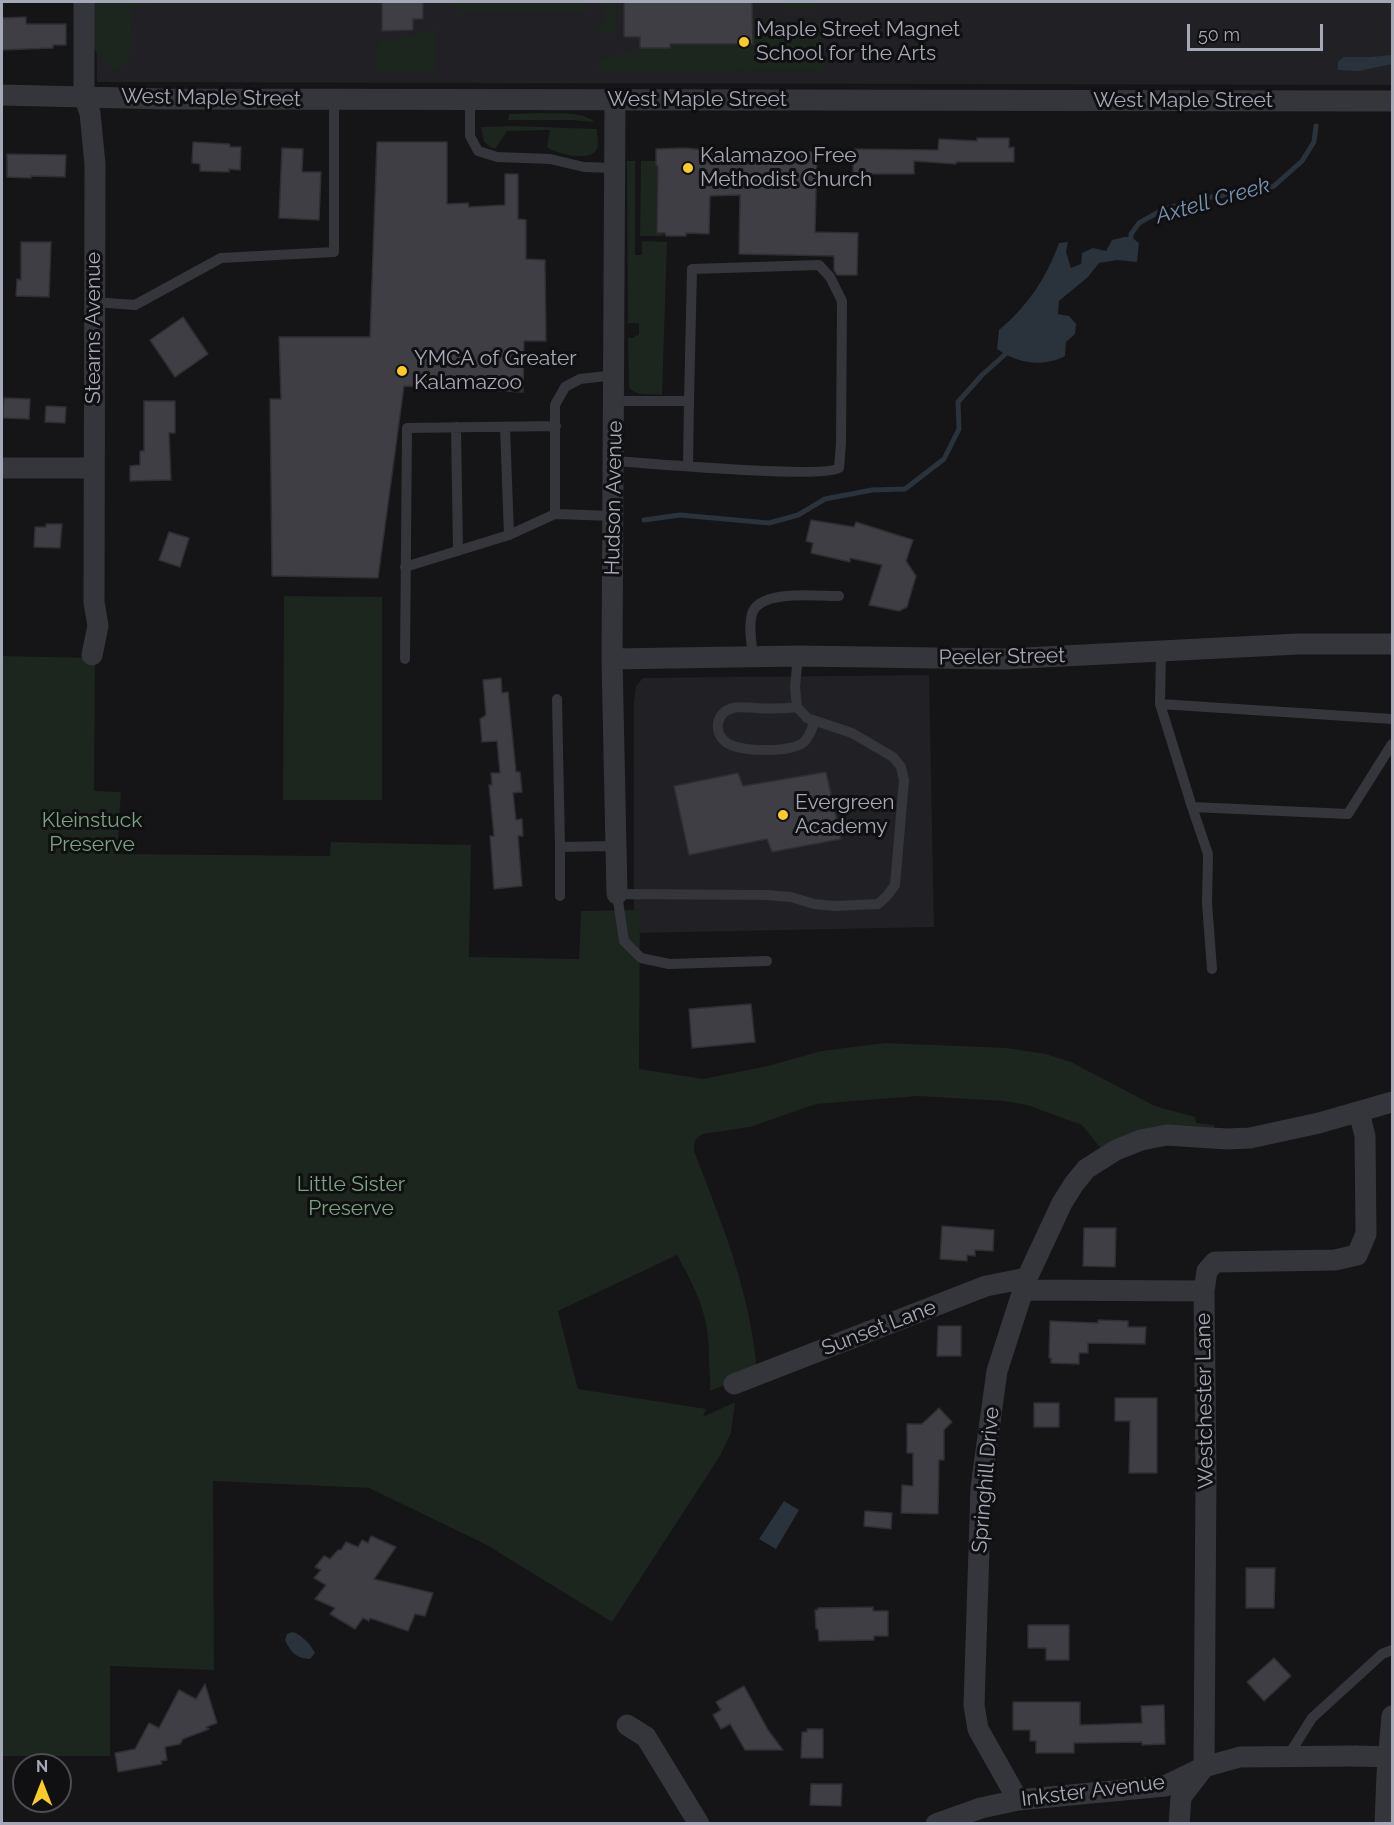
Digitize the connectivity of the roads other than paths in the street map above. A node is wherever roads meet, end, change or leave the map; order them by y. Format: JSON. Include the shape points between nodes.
{"nodes":[{"id":1,"x":84,"y":2,"type":"edge"},
{"id":2,"x":2,"y":95,"type":"edge"},
{"id":3,"x":84,"y":96,"type":"junction"},
{"id":4,"x":334,"y":99,"type":"junction"},
{"id":5,"x":471,"y":100,"type":"junction"},
{"id":6,"x":615,"y":101,"type":"junction"},
{"id":7,"x":1392,"y":101,"type":"edge"},
{"id":8,"x":615,"y":168,"type":"junction"},
{"id":9,"x":94,"y":302,"type":"junction"},
{"id":10,"x":615,"y":375,"type":"junction"},
{"id":11,"x":614,"y":401,"type":"junction"},
{"id":12,"x":689,"y":401,"type":"junction"},
{"id":13,"x":556,"y":426,"type":"junction"},
{"id":14,"x":505,"y":427,"type":"junction"},
{"id":15,"x":456,"y":428,"type":"junction"},
{"id":16,"x":614,"y":461,"type":"junction"},
{"id":17,"x":688,"y":466,"type":"junction"},
{"id":18,"x":2,"y":468,"type":"edge"},
{"id":19,"x":94,"y":468,"type":"junction"},
{"id":20,"x":555,"y":514,"type":"junction"},
{"id":21,"x":614,"y":516,"type":"junction"},
{"id":22,"x":509,"y":535,"type":"junction"},
{"id":23,"x":458,"y":551,"type":"junction"},
{"id":24,"x":405,"y":567,"type":"junction"},
{"id":25,"x":839,"y":596,"type":"dead end"},
{"id":26,"x":1392,"y":644,"type":"edge"},
{"id":27,"x":1161,"y":651,"type":"junction"},
{"id":28,"x":92,"y":656,"type":"dead end"},
{"id":29,"x":798,"y":656,"type":"junction"},
{"id":30,"x":753,"y":657,"type":"junction"},
{"id":31,"x":405,"y":659,"type":"dead end"},
{"id":32,"x":612,"y":659,"type":"junction"},
{"id":33,"x":557,"y":699,"type":"dead end"},
{"id":34,"x":1161,"y":704,"type":"junction"},
{"id":35,"x":797,"y":707,"type":"junction"},
{"id":36,"x":1392,"y":719,"type":"edge"},
{"id":37,"x":815,"y":721,"type":"junction"},
{"id":38,"x":1392,"y":744,"type":"edge"},
{"id":39,"x":1192,"y":807,"type":"junction"},
{"id":40,"x":616,"y":846,"type":"junction"},
{"id":41,"x":560,"y":847,"type":"junction"},
{"id":42,"x":617,"y":894,"type":"junction"},
{"id":43,"x":560,"y":896,"type":"dead end"},
{"id":44,"x":767,"y":961,"type":"dead end"},
{"id":45,"x":1212,"y":969,"type":"dead end"},
{"id":46,"x":1392,"y":1102,"type":"edge"},
{"id":47,"x":1359,"y":1112,"type":"junction"},
{"id":48,"x":1025,"y":1284,"type":"junction"},
{"id":49,"x":1204,"y":1291,"type":"junction"},
{"id":50,"x":734,"y":1384,"type":"dead end"},
{"id":51,"x":1392,"y":1650,"type":"edge"},
{"id":52,"x":1392,"y":1716,"type":"edge"},
{"id":53,"x":627,"y":1725,"type":"dead end"},
{"id":54,"x":1288,"y":1756,"type":"junction"},
{"id":55,"x":1392,"y":1757,"type":"edge"},
{"id":56,"x":1204,"y":1767,"type":"junction"},
{"id":57,"x":1018,"y":1800,"type":"junction"},
{"id":58,"x":699,"y":1824,"type":"edge"},
{"id":59,"x":936,"y":1824,"type":"edge"},
{"id":60,"x":1179,"y":1824,"type":"edge"},
{"id":61,"x":1385,"y":1824,"type":"edge"}],
"edges":[{"from":1,"to":3,"type":"street","name":"Stearns Avenue"},
{"from":2,"to":3,"type":"street","name":"West Maple Street"},
{"from":3,"to":4,"type":"street","name":"West Maple Street"},
{"from":3,"to":9,"type":"street","name":"Stearns Avenue","via":[[90,113],[94,164]]},
{"from":4,"to":5,"type":"street","name":"West Maple Street"},
{"from":4,"to":9,"type":"lane","via":[[334,252],[221,258],[135,305]]},
{"from":5,"to":6,"type":"street","name":"West Maple Street"},
{"from":5,"to":8,"type":"lane","via":[[471,136],[478,151],[497,157]]},
{"from":6,"to":7,"type":"street","name":"West Maple Street"},
{"from":6,"to":8,"type":"street","name":"Hudson Avenue"},
{"from":8,"to":10,"type":"street","name":"Hudson Avenue"},
{"from":9,"to":19,"type":"street","name":"Stearns Avenue"},
{"from":10,"to":11,"type":"street","name":"Hudson Avenue"},
{"from":10,"to":13,"type":"lane","via":[[580,379],[565,387],[555,405]]},
{"from":11,"to":12,"type":"lane"},
{"from":11,"to":16,"type":"street","name":"Hudson Avenue"},
{"from":12,"to":17,"type":"lane"},
{"from":12,"to":17,"type":"lane","via":[[692,269],[822,267],[842,301],[839,468],[820,472]]},
{"from":13,"to":14,"type":"lane"},
{"from":13,"to":20,"type":"lane"},
{"from":14,"to":15,"type":"lane"},
{"from":14,"to":22,"type":"lane"},
{"from":15,"to":23,"type":"lane"},
{"from":15,"to":24,"type":"lane","via":[[407,428]]},
{"from":16,"to":17,"type":"lane"},
{"from":16,"to":21,"type":"street","name":"Hudson Avenue"},
{"from":18,"to":19,"type":"street"},
{"from":19,"to":28,"type":"street","name":"Stearns Avenue","via":[[94,602],[98,626]]},
{"from":20,"to":21,"type":"lane"},
{"from":20,"to":22,"type":"lane"},
{"from":21,"to":32,"type":"street","name":"Hudson Avenue"},
{"from":22,"to":23,"type":"lane"},
{"from":23,"to":24,"type":"lane"},
{"from":24,"to":31,"type":"lane"},
{"from":25,"to":30,"type":"lane","via":[[776,596],[760,602],[752,613]]},
{"from":26,"to":27,"type":"street","name":"Peeler Street"},
{"from":27,"to":29,"type":"street","name":"Peeler Street","via":[[1005,659]]},
{"from":27,"to":34,"type":"lane"},
{"from":29,"to":30,"type":"street","name":"Peeler Street"},
{"from":29,"to":35,"type":"lane"},
{"from":30,"to":32,"type":"street","name":"Peeler Street"},
{"from":32,"to":40,"type":"street","name":"Hudson Avenue"},
{"from":33,"to":41,"type":"lane"},
{"from":34,"to":36,"type":"lane"},
{"from":34,"to":39,"type":"lane"},
{"from":35,"to":37,"type":"lane"},
{"from":35,"to":37,"type":"lane","via":[[734,707],[724,711],[717,730],[729,744],[741,748],[791,748],[804,742]]},
{"from":37,"to":42,"type":"lane","via":[[852,733],[893,757],[901,767],[904,780],[894,885],[878,904],[835,906],[766,895]]},
{"from":38,"to":39,"type":"lane","via":[[1348,814]]},
{"from":39,"to":45,"type":"lane","via":[[1208,854]]},
{"from":40,"to":41,"type":"lane"},
{"from":40,"to":42,"type":"street","name":"Hudson Avenue"},
{"from":41,"to":43,"type":"lane"},
{"from":42,"to":44,"type":"lane","via":[[624,941],[641,958],[669,964]]},
{"from":46,"to":47,"type":"street"},
{"from":47,"to":48,"type":"street","name":"Springhill Drive","via":[[1250,1138],[1167,1136],[1141,1140],[1116,1150],[1086,1169],[1062,1203]]},
{"from":47,"to":49,"type":"street","name":"Westchester Lane","via":[[1365,1136],[1366,1234],[1357,1255],[1335,1260],[1215,1262],[1207,1271]]},
{"from":48,"to":49,"type":"street","name":"Sunset Lane"},
{"from":48,"to":50,"type":"street","name":"Sunset Lane","via":[[986,1286]]},
{"from":48,"to":57,"type":"street","name":"Springhill Drive","via":[[997,1371],[981,1487],[974,1705],[978,1729]]},
{"from":49,"to":56,"type":"street","name":"Westchester Lane"},
{"from":51,"to":54,"type":"lane","via":[[1382,1654],[1312,1718]]},
{"from":52,"to":61,"type":"street"},
{"from":53,"to":58,"type":"street","via":[[646,1737]]},
{"from":54,"to":55,"type":"street","name":"Inkster Avenue","bridge":true},
{"from":54,"to":56,"type":"street","name":"Inkster Avenue","via":[[1240,1756]]},
{"from":56,"to":57,"type":"street","name":"Inkster Avenue","via":[[1165,1786]]},
{"from":56,"to":60,"type":"street","via":[[1181,1797]]},
{"from":57,"to":59,"type":"street","name":"Inkster Avenue"}]}
